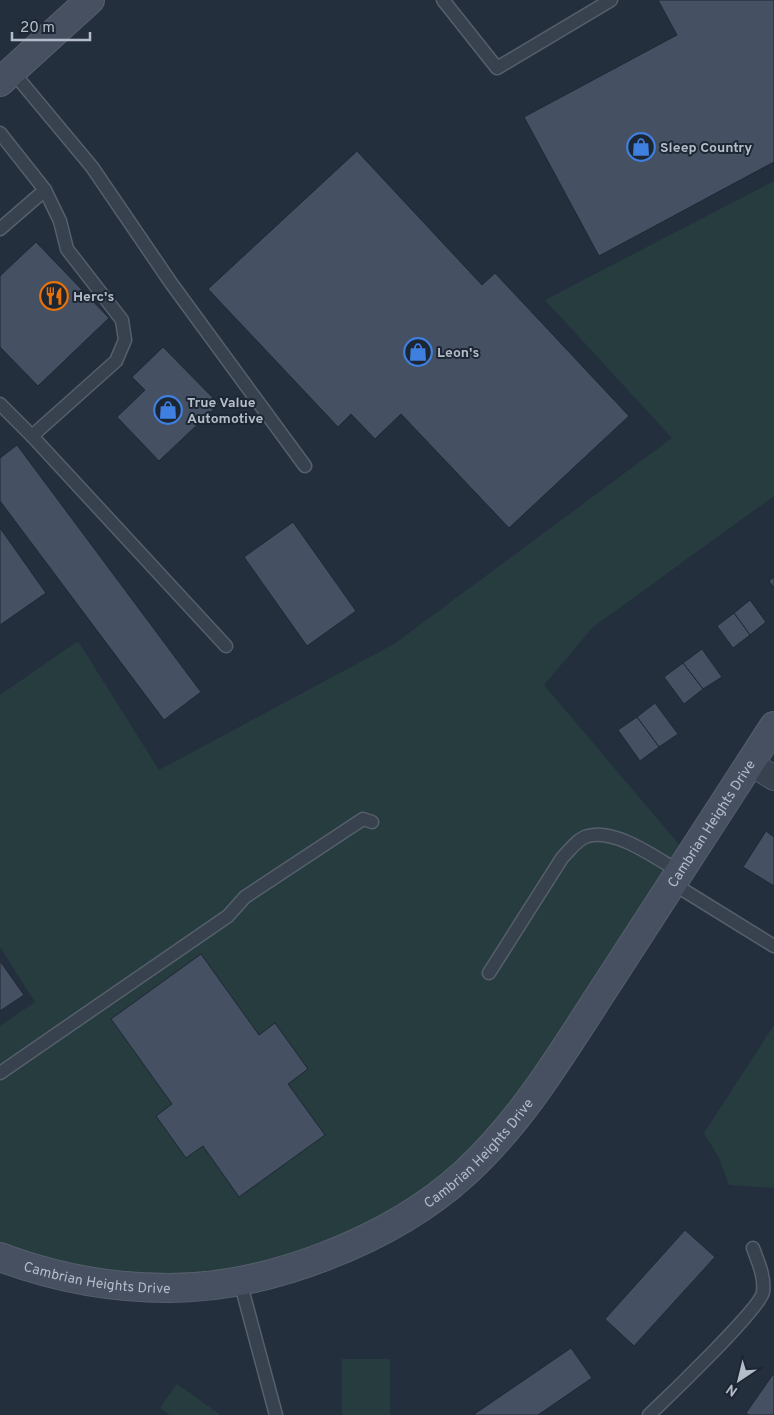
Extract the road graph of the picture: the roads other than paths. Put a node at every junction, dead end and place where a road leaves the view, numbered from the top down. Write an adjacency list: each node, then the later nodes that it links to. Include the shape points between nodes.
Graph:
1 (90, 0): 4 (street)
2 (443, 0): 3 (lane, via 497,68)
3 (611, 0)
4 (6, 77): 10 (lane, via 92,167 171,283)
5 (0, 133): 6 (lane)
6 (45, 190): 7 (lane); 9 (lane, via 60,221 67,249 122,320 125,340 116,361)
7 (0, 229)
8 (0, 404): 9 (lane)
9 (32, 436): 11 (lane)
10 (305, 466)
11 (226, 646)
12 (774, 726): 13 (street, Cambrian Heights Drive)
13 (750, 763): 14 (street); 16 (street, Cambrian Heights Drive)
14 (774, 778)
15 (372, 822): 19 (lane, via 363,819 245,897 228,916)
16 (676, 877): 17 (lane); 18 (lane, via 628,842 607,836 588,836 562,858); 22 (street, Cambrian Heights Drive, via 524,1109 464,1174 418,1209 366,1239 313,1261)
17 (774, 946)
18 (489, 973)
19 (0, 1073)
20 (753, 1248): 24 (lane, via 762,1274 763,1294 743,1321)
21 (0, 1257): 22 (street, Cambrian Heights Drive, via 31,1269 101,1283 170,1288)
22 (240, 1281): 23 (lane)
23 (276, 1415)
24 (649, 1415)

